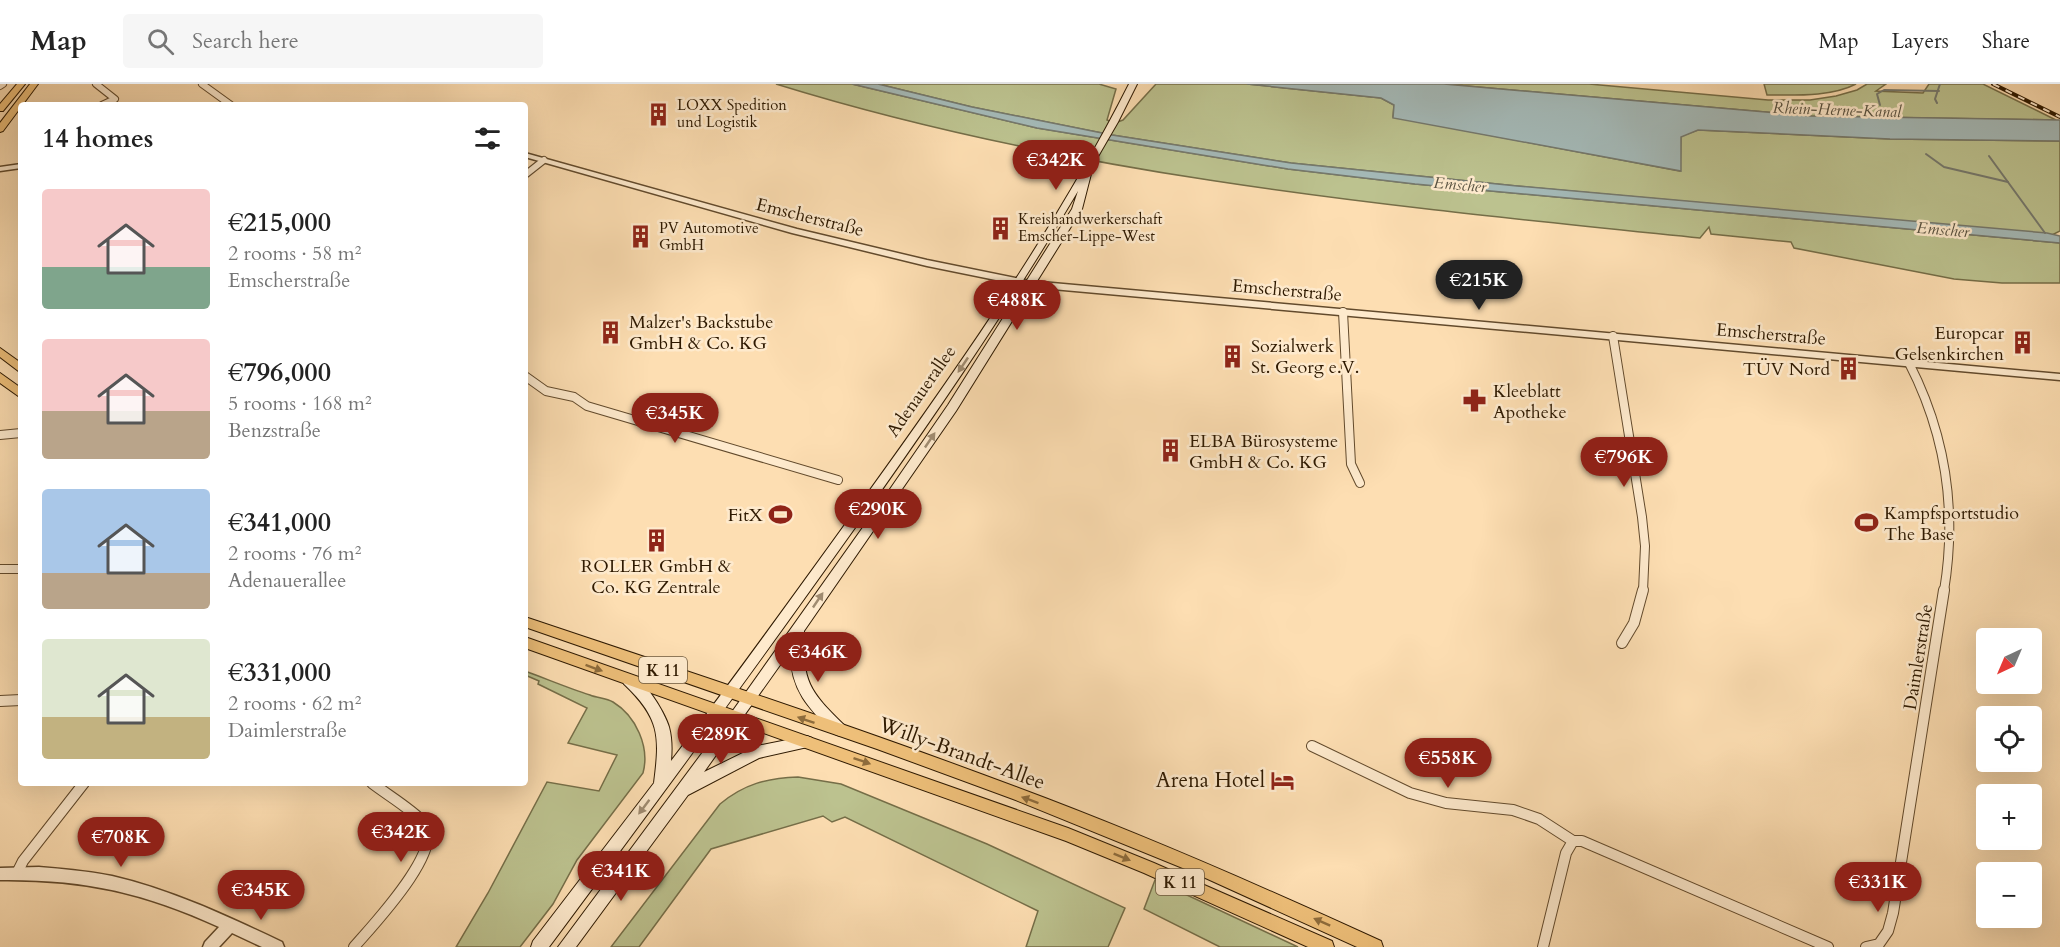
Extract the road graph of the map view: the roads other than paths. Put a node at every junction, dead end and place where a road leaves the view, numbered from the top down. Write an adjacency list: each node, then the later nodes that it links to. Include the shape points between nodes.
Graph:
1 (21, 84): 10 (main road)
2 (34, 84): 6 (main road)
3 (96, 84): 7 (street, via 115,99)
4 (202, 84): 8 (street)
5 (1133, 84): 17 (main road, Adenauerallee)
6 (20, 102)
7 (108, 102)
8 (227, 102)
9 (18, 105): 11 (main road)
10 (0, 109)
11 (0, 129)
12 (528, 156): 13 (street, Emscherstraße)
13 (544, 160): 16 (street); 17 (street, Emscherstraße, via 795,231)
14 (18, 166): 15 (street)
15 (0, 169)
16 (528, 173)
17 (1024, 283): 18 (street, Emscherstraße); 34 (main road, Adenauerallee, one-way to 17, via 952,408); 38 (main road, Adenauerallee, one-way to 38)
18 (1343, 312): 19 (street, Emscherstraße); 30 (street, via 1351,464)
19 (1613, 336): 21 (street, Emscherstraße); 36 (street, via 1644,553 1641,603 1632,632)
20 (0, 351): 22 (main road)
21 (1909, 363): 25 (street, Emscherstraße); 64 (street, Daimlerstraße, via 1928,402 1944,452 1950,496 1950,554 1893,913 1879,944)
22 (18, 366)
23 (0, 377): 26 (main road)
24 (528, 377): 29 (street, via 543,389 579,398 587,406)
25 (2060, 377)
26 (18, 392)
27 (18, 433): 28 (street)
28 (0, 435)
29 (838, 480)
30 (1360, 483)
31 (0, 569): 32 (street)
32 (18, 569)
33 (528, 623): 38 (main road, Willy-Brandt-Allee / K 11)
34 (797, 631): 40 (main road, Adenauerallee); 44 (main road, via 795,661 800,684 817,708)
35 (528, 643): 37 (main road, K 11, one-way to 37)
36 (1622, 643)
37 (629, 680): 42 (main road, K 11); 47 (main road, via 662,723 666,743)
38 (731, 693): 40 (main road, Willy-Brandt-Allee / K 11); 42 (main road, Adenauerallee)
39 (18, 700): 41 (street)
40 (749, 700): 43 (main road, Adenauerallee); 44 (main road, Willy-Brandt-Allee / K 11, one-way to 40)
41 (0, 701)
42 (718, 710): 43 (main road, K 11); 47 (main road, Adenauerallee)
43 (736, 717): 45 (main road, K 11); 50 (main road, Adenauerallee)
44 (843, 733): 61 (main road, Willy-Brandt-Allee / K 11, one-way to 44, via 1085,820)
45 (807, 742): 50 (main road, via 757,752); 60 (main road, K 11, one-way to 60, via 1068,835)
46 (1312, 746): 51 (street, via 1410,793 1446,803 1513,810 1539,819)
47 (660, 785): 58 (main road, Adenauerallee, one-way to 58)
48 (82, 786): 52 (street)
49 (376, 786): 57 (street, via 424,823 428,841 403,886)
50 (680, 793): 59 (main road, Adenauerallee)
51 (1574, 841): 62 (street, via 1566,853); 63 (street, via 1594,844)
52 (17, 873): 53 (street); 54 (street, via 67,875 126,886 157,894)
53 (0, 874)
54 (230, 924): 55 (street); 56 (street)
55 (210, 947)
56 (277, 947)
57 (354, 947)
58 (539, 947)
59 (566, 947)
60 (1326, 947)
61 (1375, 947)
62 (1543, 947)
63 (1828, 947)
64 (1866, 947)

